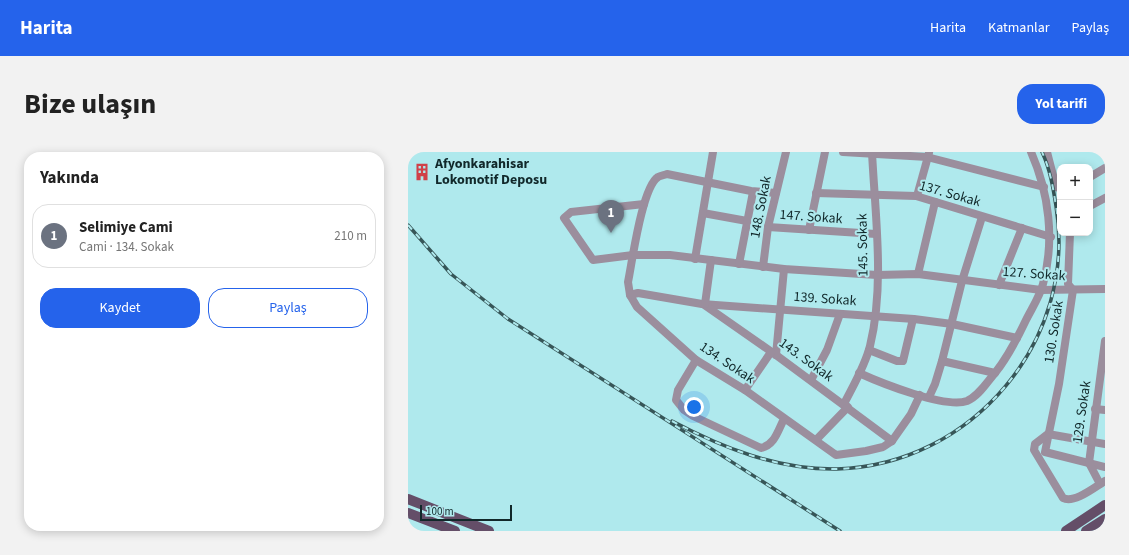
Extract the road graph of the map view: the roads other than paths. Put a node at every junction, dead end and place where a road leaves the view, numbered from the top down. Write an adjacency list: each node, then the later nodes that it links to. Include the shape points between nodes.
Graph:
1 (713, 152): 11 (street)
2 (786, 152): 15 (street, 148. Sokak)
3 (825, 152): 16 (street)
4 (843, 152): 7 (street)
5 (1031, 152): 13 (street)
6 (1047, 152): 12 (street)
7 (872, 153): 8 (street); 17 (street, 145. Sokak)
8 (928, 154): 13 (street); 18 (street)
9 (1105, 168): 10 (street)
10 (1093, 175)
11 (707, 183): 14 (street); 21 (street, via 667,174 657,177); 23 (street)
12 (1057, 186)
13 (1044, 187): 31 (street)
14 (753, 192): 15 (street); 25 (street)
15 (776, 193): 26 (street, 148. Sokak)
16 (816, 193): 17 (street, 137. Sokak); 28 (street)
17 (875, 195): 18 (street, 137. Sokak); 29 (street, 145. Sokak)
18 (917, 196): 20 (street, 137. Sokak)
19 (1105, 198): 22 (street)
20 (934, 202): 24 (street, 137. Sokak); 38 (street)
21 (644, 204): 32 (street); 32 (street, 127. Sokak, via 571,212 564,218 593,260)
22 (1093, 204)
23 (703, 213): 25 (street); 33 (street)
24 (982, 217): 27 (street, 137. Sokak); 40 (street)
25 (747, 221): 35 (street)
26 (768, 227): 28 (street, 147. Sokak); 36 (street, 148. Sokak)
27 (1022, 228): 31 (street, 137. Sokak); 41 (street)
28 (809, 230): 29 (street, 147. Sokak)
29 (876, 234): 39 (street, 145. Sokak)
30 (1070, 236): 44 (street, 130. Sokak, via 1068,284)
31 (1051, 237): 43 (street)
32 (633, 255): 33 (street, 127. Sokak, via 670,255); 45 (street, via 628,282)
33 (695, 259): 34 (street, 127. Sokak)
34 (710, 260): 35 (street, 127. Sokak); 46 (street)
35 (739, 264): 36 (street, 127. Sokak)
36 (763, 267): 37 (street, 127. Sokak)
37 (784, 269): 39 (street, 127. Sokak); 47 (street)
38 (918, 274): 39 (street, 127. Sokak); 40 (street, 127. Sokak)
39 (877, 275): 49 (street, 145. Sokak)
40 (962, 281): 41 (street, 127. Sokak); 51 (street)
41 (999, 285): 43 (street, 127. Sokak)
42 (1105, 289): 44 (street, 127. Sokak)
43 (1041, 290): 44 (street, 127. Sokak); 52 (street)
44 (1073, 290): 68 (street, 130. Sokak, via 1059,384)
45 (630, 296): 46 (street, 139. Sokak, via 638,293); 56 (street, 134. Sokak, via 637,307)
46 (703, 304): 47 (street, 139. Sokak); 55 (street, 143. Sokak)
47 (779, 309): 48 (street, 139. Sokak); 55 (street)
48 (840, 314): 49 (street, 139. Sokak); 60 (street, via 827,350)
49 (876, 316): 50 (street, 139. Sokak); 54 (street, 145. Sokak)
50 (913, 319): 51 (street, 139. Sokak); 54 (street, via 903,361)
51 (952, 324): 52 (street, 139. Sokak); 57 (street)
52 (1018, 338): 59 (street)
53 (1105, 341): 65 (street, 129. Sokak)
54 (869, 350): 58 (street, 145. Sokak)
55 (774, 353): 60 (street, 143. Sokak); 61 (street)
56 (696, 360): 61 (street, 134. Sokak); 67 (street, via 678,390 676,400 692,416 761,448 772,442)
57 (942, 361): 59 (street); 63 (street, via 936,384)
58 (859, 373): 62 (street); 64 (street, 145. Sokak)
59 (995, 373): 63 (street, via 975,396 968,400 954,402)
60 (811, 380): 64 (street, 143. Sokak)
61 (745, 390): 67 (street, 134. Sokak)
62 (920, 395): 63 (street); 70 (street, via 911,414)
63 (929, 397)
64 (846, 406): 69 (street, 145. Sokak); 70 (street, 143. Sokak)
65 (1095, 409): 66 (street); 71 (street, 129. Sokak)
66 (1105, 410)
67 (784, 419): 69 (street, 134. Sokak)
68 (1048, 434): 71 (street); 73 (street, via 1035,444); 74 (street, 130. Sokak)
69 (816, 440): 70 (street, 134. Sokak, via 833,454 839,455 883,447)
70 (892, 441)
71 (1091, 441): 72 (street); 75 (street, 129. Sokak)
72 (1105, 444)
73 (1034, 450): 74 (street); 77 (street, via 1066,500 1073,500)
74 (1045, 452): 75 (street)
75 (1089, 463): 76 (street); 77 (street, 129. Sokak)
76 (1105, 467)
77 (1102, 483)
78 (408, 499): 83 (main road)
79 (1105, 505): 84 (main road)
80 (408, 512): 82 (main road)
81 (1105, 519): 85 (main road)
82 (455, 531)
83 (489, 531)
84 (1066, 531)
85 (1086, 531)

